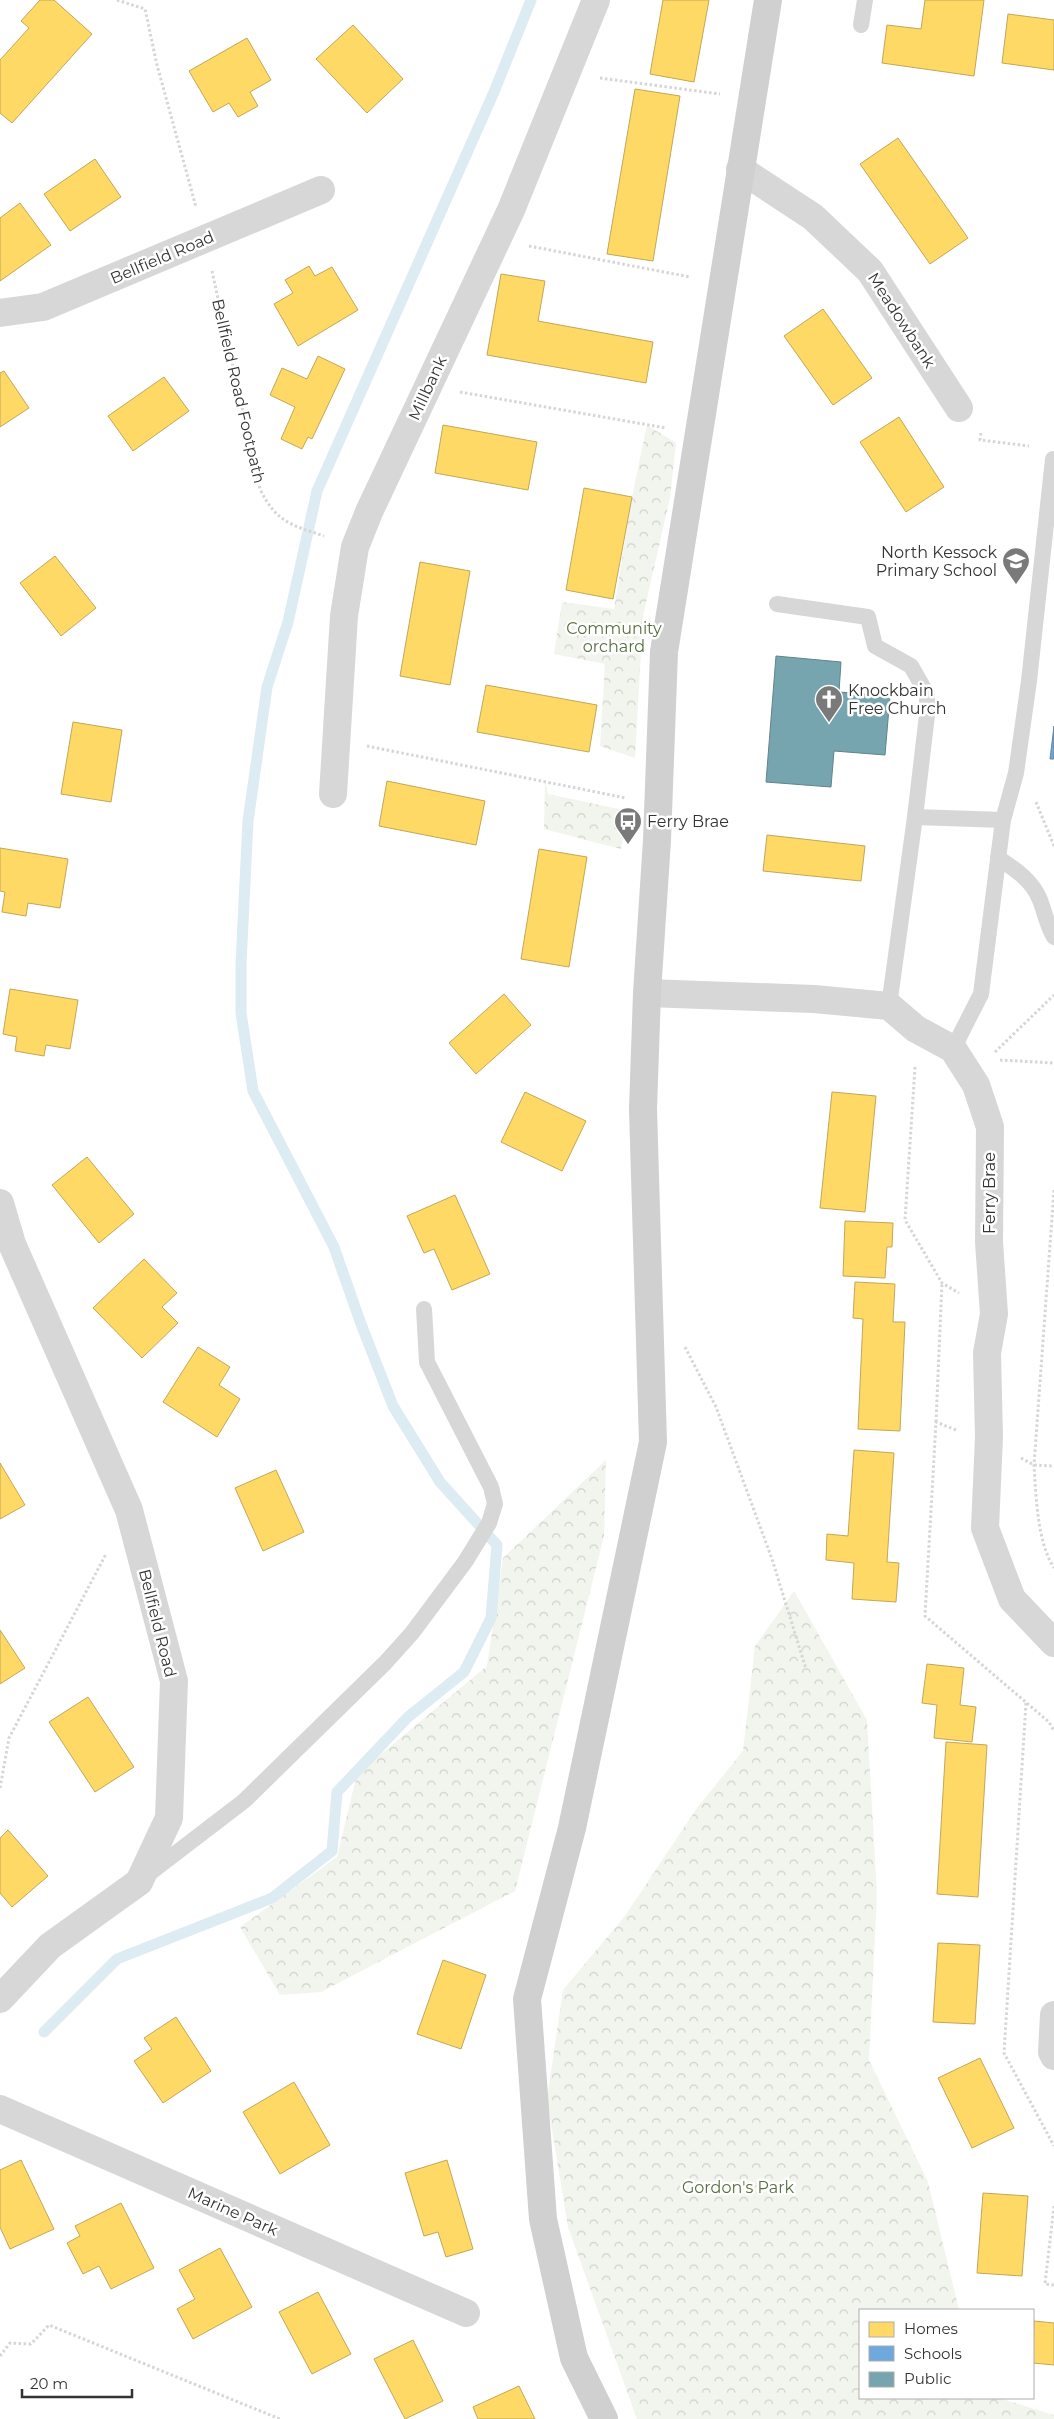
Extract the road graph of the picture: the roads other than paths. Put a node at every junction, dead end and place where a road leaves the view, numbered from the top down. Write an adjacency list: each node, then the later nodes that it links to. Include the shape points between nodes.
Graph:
1 (596, 0): 11 (street, Millbank, via 496,240 355,547 344,616)
2 (768, 0): 5 (street)
3 (865, 0): 4 (lane)
4 (861, 25)
5 (740, 169): 8 (street, Meadowbank, via 814,217 870,271); 16 (street, via 664,652)
6 (321, 190): 7 (street, Bellfield Road, via 43,307)
7 (0, 314)
8 (959, 408)
9 (1053, 459): 13 (lane, via 1029,682 1014,781)
10 (777, 604): 12 (lane, via 868,617 875,646 911,666 926,694 927,714)
11 (334, 794)
12 (915, 817): 13 (lane); 17 (lane)
13 (1003, 820): 14 (lane)
14 (998, 858): 15 (lane, via 1022,873 1040,899 1047,926); 18 (lane, via 982,994)
15 (1054, 938)
16 (646, 993): 17 (street, via 814,999); 28 (street, via 643,1109 653,1442 572,1828 527,1999 544,2219 574,2358)
17 (889, 1006): 18 (street, Ferry Brae, via 916,1028)
18 (953, 1050): 21 (street, Ferry Brae, via 976,1085 990,1128 989,1242 994,1314 987,1353 990,1437 985,1528 1012,1599)
19 (0, 1203): 22 (street, Bellfield Road, via 12,1244 129,1510 174,1681 169,1818)
20 (424, 1309): 22 (lane, via 427,1362 490,1487 494,1504 489,1523 465,1562 412,1633 385,1662 244,1801)
21 (1054, 1643)
22 (139, 1882): 23 (street, Bellfield Road, via 50,1946)
23 (0, 1999)
24 (1054, 2015): 25 (street)
25 (1054, 2056)
26 (0, 2110): 27 (street, Marine Park)
27 (466, 2313)
28 (604, 2419)

